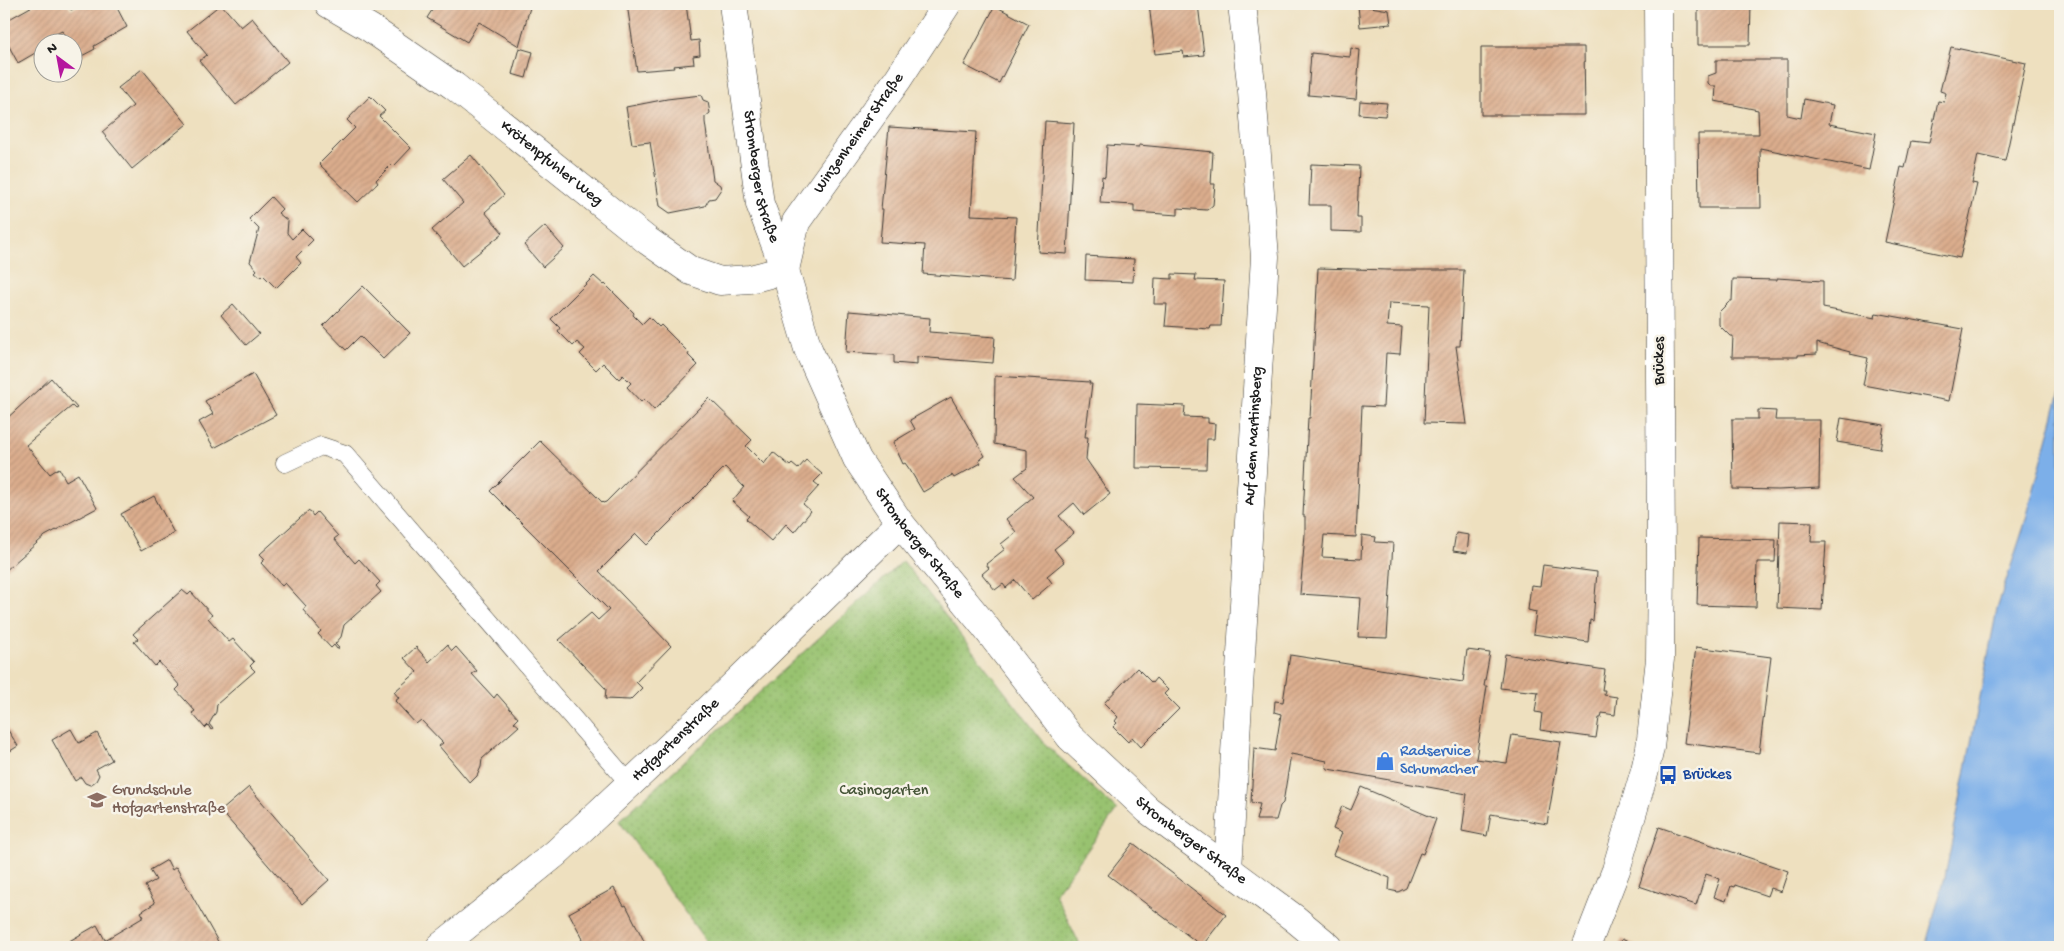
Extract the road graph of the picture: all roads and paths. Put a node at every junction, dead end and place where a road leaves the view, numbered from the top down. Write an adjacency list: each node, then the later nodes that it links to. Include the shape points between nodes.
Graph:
1 (329, 4): 6 (street, Krötenpfuhler Weg, via 454,86 648,241 692,272 720,280 750,280)
2 (733, 4): 6 (street, Stromberger Straße, via 760,204)
3 (947, 4): 6 (street, Winzenheimer Straße, via 796,222)
4 (1242, 4): 10 (street, Auf dem Martinsberg, via 1265,257)
5 (1658, 4): 13 (street, Brückes, via 1660,659 1645,770 1616,870)
6 (785, 270): 8 (street, Stromberger Straße, via 808,349 857,459)
7 (285, 464): 9 (lane, via 321,446 346,454)
8 (900, 523): 9 (street, Hofgartenstraße); 10 (street, Stromberger Straße, via 1070,736 1148,810)
9 (629, 783): 11 (street, Hofgartenstraße, via 556,854)
10 (1228, 869): 12 (street, Stromberger Straße)
11 (440, 947)
12 (1329, 947)
13 (1586, 947)

